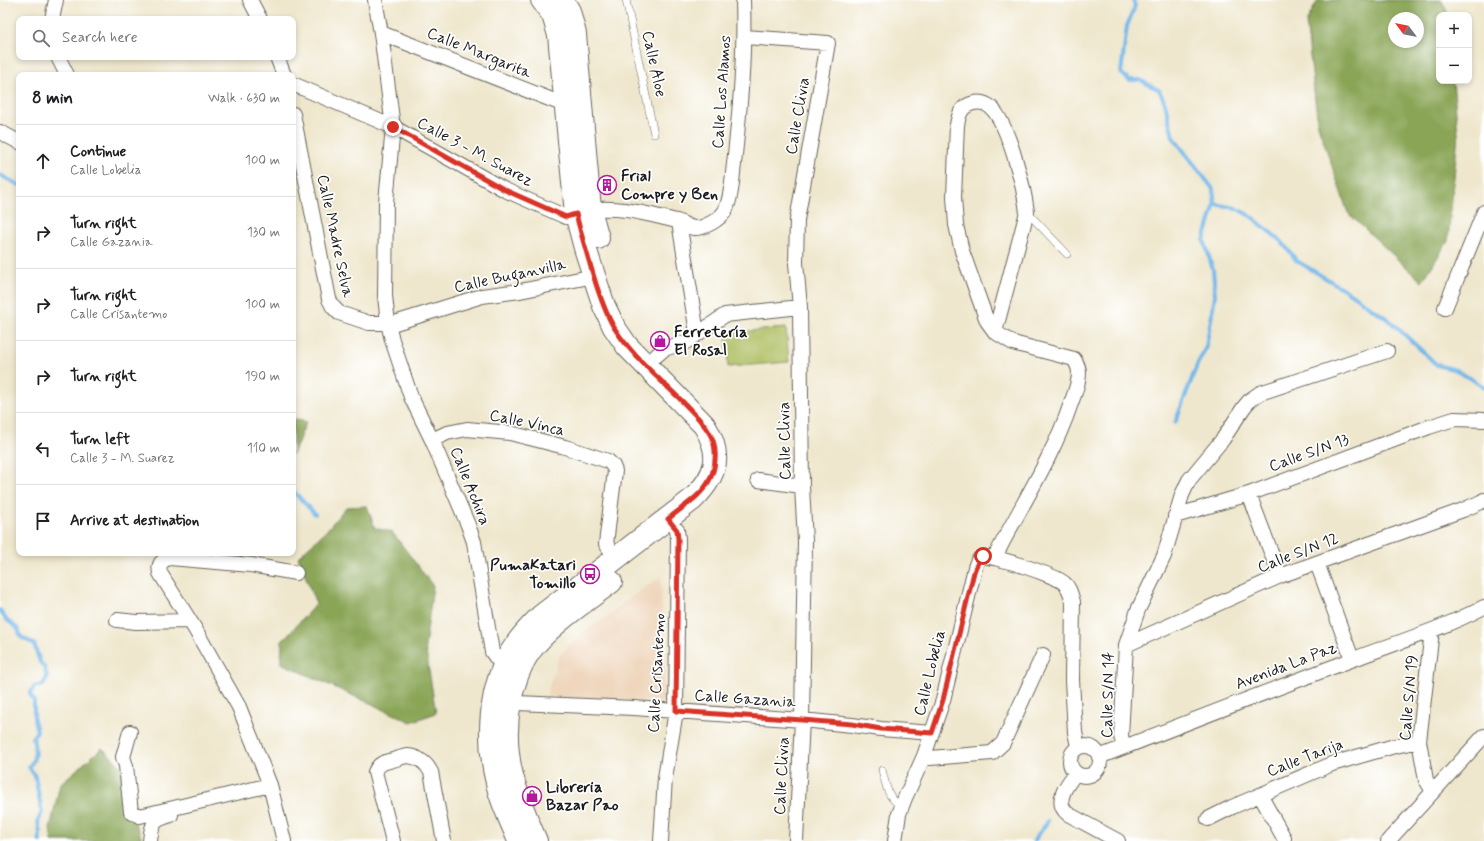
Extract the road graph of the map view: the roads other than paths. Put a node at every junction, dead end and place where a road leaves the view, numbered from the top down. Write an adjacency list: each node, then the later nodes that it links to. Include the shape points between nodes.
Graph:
1 (56, 0): 8 (street)
2 (250, 0): 9 (street)
3 (375, 0): 10 (street, Calle Achira)
4 (542, 0): 17 (main road, via 553,15)
5 (562, 0): 17 (main road, via 569,11 576,34)
6 (626, 0): 21 (lane, Calle Aloe)
7 (743, 0): 11 (street, Calle Los Alamos)
8 (53, 16)
9 (258, 16)
10 (381, 33): 17 (street, Calle Margarita, via 557,102); 18 (street, Calle Achira)
11 (744, 37): 26 (street, Calle Los Alamos, via 737,136 728,204 720,218 714,222 695,228); 29 (street, Calle Clivia, via 828,43 797,220 796,263)
12 (60, 60): 14 (street)
13 (278, 60): 15 (street)
14 (66, 72)
15 (283, 72)
16 (296, 85): 18 (street, Calle 3 - M. Suarez)
17 (573, 102): 23 (main road)
18 (393, 127): 23 (street, Calle 3 - M. Suarez, via 505,190 566,217); 31 (street, Calle Achira, via 386,202 385,296)
19 (296, 129): 31 (street, Calle Madre Selva, via 329,299 339,312 369,322)
20 (0, 132): 22 (street)
21 (654, 134)
22 (16, 140)
23 (583, 212): 26 (street, Calle Los Alamos, via 600,208 627,210); 28 (main road)
24 (1027, 212): 27 (lane); 32 (street); 32 (street, via 1006,133 996,113 985,104 968,104 959,114 957,126 954,197 956,225 962,251 987,321)
25 (1484, 212): 30 (street)
26 (679, 222): 33 (street)
27 (1067, 254)
28 (600, 274): 31 (street, Calle Buganvilla, via 520,291 482,296 411,319); 35 (main road, via 634,332); 43 (main road, via 604,306 614,328 627,346 691,410 712,437 715,458 710,480)
29 (800, 307): 33 (street, via 725,315); 39 (street, Calle Clivia)
30 (1445, 308)
31 (388, 323): 37 (street, Calle Achira, via 411,397)
32 (995, 332): 44 (street, via 1012,343 1074,359 1079,372 1064,423 1050,454)
33 (697, 333): 35 (street, via 686,342 664,349)
34 (1388, 351): 42 (street, Calle S/N 14, via 1260,393 1250,400 1223,439 1189,480)
35 (656, 356): 43 (main road, via 712,412 723,427 730,451 726,479 713,500)
36 (1484, 420): 40 (street, Calle S/N 13, via 1454,419)
37 (432, 440): 45 (street, Calle Vinca, via 447,433 467,429 510,433 608,461 615,471 606,544); 56 (street, Calle Achira, via 474,542 492,652 497,659)
38 (758, 480): 39 (street)
39 (802, 486): 59 (street, Calle Clivia, via 805,541)
40 (1249, 494): 42 (street, Calle S/N 13); 48 (street)
41 (1484, 500): 46 (street, Calle S/N 12)
42 (1175, 516): 53 (street, Calle S/N 14, via 1164,556 1138,610)
43 (673, 524): 45 (main road); 57 (main road, via 539,640 524,661 514,684); 58 (street, Calle Crisantemo, via 678,539)
44 (995, 557): 61 (street, Calle Lobelia, via 980,558 974,572 943,700); 64 (street, via 1052,575 1065,583 1070,590 1073,602 1072,680)
45 (617, 558): 56 (main road, via 527,630)
46 (1317, 563): 48 (street, Calle S/N 12); 55 (street)
47 (296, 573): 51 (street, via 251,565 170,558 164,560 160,564 160,573)
48 (1280, 576): 53 (street, Calle S/N 12)
49 (1484, 608): 52 (street, Avenida La Paz)
50 (117, 620): 51 (street)
51 (190, 621): 70 (street, via 239,707)
52 (1432, 631): 55 (street, Avenida La Paz); 63 (street, Calle S/N 19)
53 (1126, 644): 65 (street, Calle S/N 14, via 1121,736)
54 (1043, 655): 66 (street, via 1013,723 998,749 992,752 930,758)
55 (1352, 659): 65 (street, Avenida La Paz)
56 (505, 663): 57 (main road, via 499,678)
57 (504, 694): 58 (street, Calle Gazania, via 517,703); 81 (main road, via 492,718 492,751 494,769 504,804); 82 (main road, via 509,765 518,800)
58 (676, 711): 59 (street, Calle Gazania); 83 (street, Calle Crisantemo, via 665,778)
59 (802, 720): 61 (street, Calle Gazania); 84 (street, Calle Clivia)
60 (130, 732): 72 (street, via 123,757 131,812 140,816)
61 (932, 733): 66 (street, Calle Lobelia)
62 (1484, 736): 71 (street)
63 (1419, 741): 71 (street, Calle S/N 19, via 1426,780); 73 (street, Calle Tarija, via 1391,746 1332,764)
64 (1078, 747): 67 (street, via 1091,747); 69 (street, via 1070,762)
65 (1124, 747): 67 (street, Avenida La Paz)
66 (924, 756): 74 (street, Calle Lobelia)
67 (1099, 757): 69 (street, via 1099,766 1094,773 1085,776)
68 (882, 770): 74 (lane, via 891,798)
69 (1076, 773): 86 (street, via 1062,795 1062,809)
70 (270, 785): 72 (street); 78 (street)
71 (1433, 791): 87 (street)
72 (228, 794): 77 (street, via 204,805 158,819 152,826)
73 (1260, 795): 75 (street, Calle Tarija); 76 (street)
74 (902, 805): 85 (street, Calle Lobelia)
75 (1208, 819)
76 (1283, 840)
77 (150, 841)
78 (284, 841)
79 (393, 841): 80 (street, via 375,772 382,763 408,756 427,764 431,772)
80 (444, 841)
81 (519, 841)
82 (536, 841)
83 (661, 841)
84 (796, 841)
85 (895, 841)
86 (1118, 841)
87 (1388, 841)

